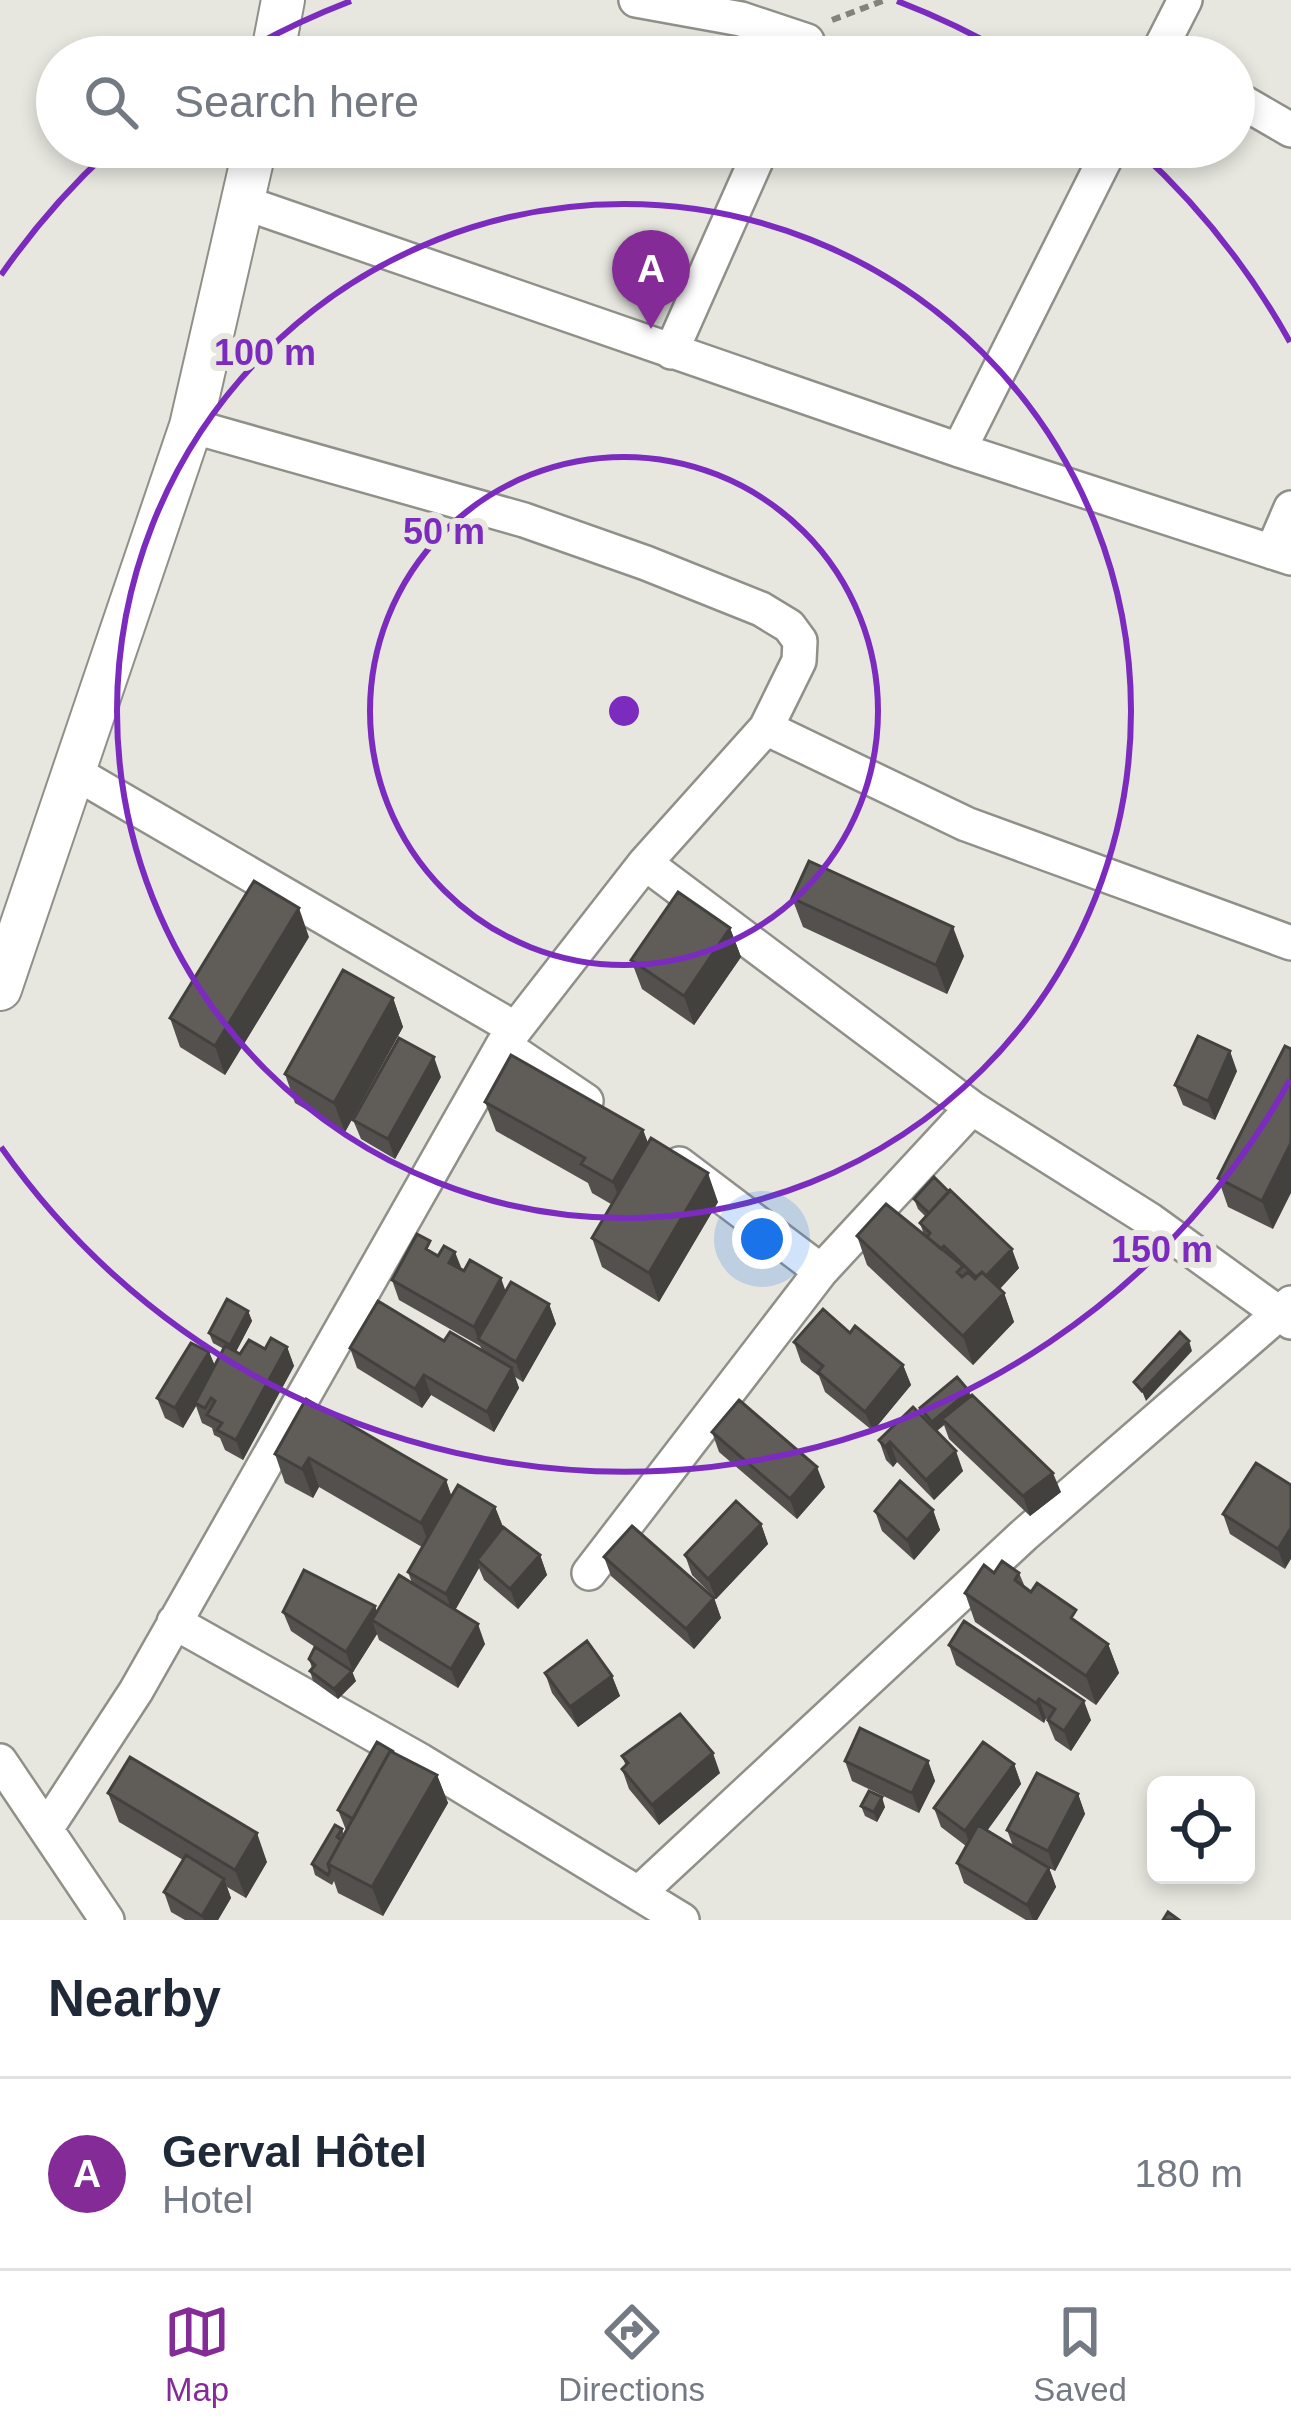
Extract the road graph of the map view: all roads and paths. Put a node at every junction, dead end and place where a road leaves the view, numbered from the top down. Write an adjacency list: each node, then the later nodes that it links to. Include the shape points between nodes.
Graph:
1 (283, 0): 5 (street)
2 (636, 0): 6 (street, via 741,19)
3 (885, 0): 7 (path, via 829,22)
4 (1185, 0): 8 (street)
5 (276, 36)
6 (776, 36)
7 (816, 36)
8 (1169, 36)
9 (1255, 109): 10 (street)
10 (1291, 130)
11 (251, 168): 14 (street)
12 (753, 168): 15 (street)
13 (1100, 168): 17 (street)
14 (244, 203): 15 (street); 16 (street)
15 (671, 352): 17 (street)
16 (191, 426): 20 (street, via 524,520 761,609 800,640 794,676); 21 (street)
17 (959, 450): 19 (street)
18 (1291, 508): 19 (street)
19 (1281, 555)
20 (766, 728): 22 (street); 23 (street, via 966,824)
21 (74, 772): 24 (street); 25 (street)
22 (645, 863): 25 (street); 26 (street)
23 (1291, 944)
24 (0, 989)
25 (508, 1036): 27 (street); 32 (street)
26 (972, 1108): 29 (street); 30 (street)
27 (610, 1117)
28 (647, 1142): 29 (street)
29 (821, 1271): 31 (street)
30 (1287, 1313): 35 (street, via 1024,1535)
31 (589, 1573)
32 (174, 1622): 34 (street); 35 (street)
33 (0, 1761): 34 (street)
34 (46, 1828): 36 (street)
35 (641, 1892): 37 (street)
36 (107, 1920)
37 (682, 1920)

